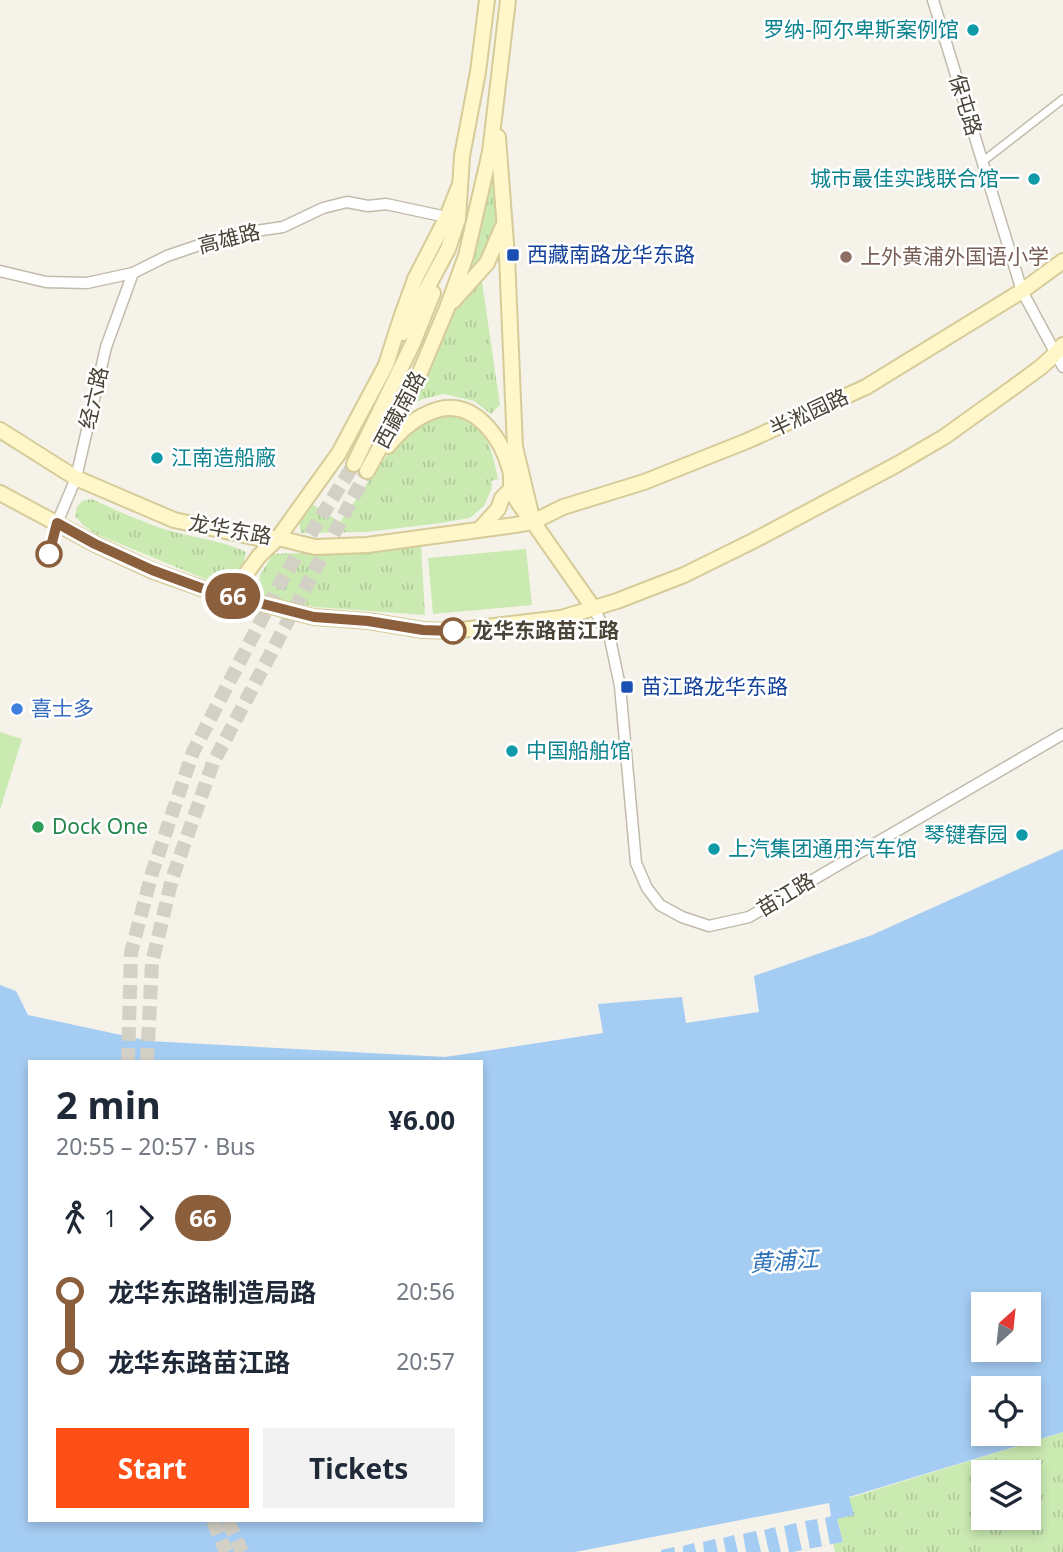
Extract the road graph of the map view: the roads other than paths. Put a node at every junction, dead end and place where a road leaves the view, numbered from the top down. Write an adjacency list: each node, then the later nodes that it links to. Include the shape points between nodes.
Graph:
1 (487, 0): 7 (main road, 西藏南路)
2 (508, 0): 4 (main road, 西藏南路)
3 (933, 0): 6 (street, 保屯路)
4 (496, 99): 8 (main road, 西藏南路); 14 (main road, 西藏南路, via 474,226)
5 (1063, 99): 6 (street)
6 (982, 162): 13 (street, 保屯路)
7 (453, 218): 9 (main road, 西藏南路); 12 (street, 高雄路, via 386,204 347,202 283,227 229,236 167,256); 16 (main road, 西藏南路, via 415,279)
8 (504, 224): 14 (main road, via 486,263); 22 (main road, 西藏南路, via 515,447)
9 (448, 249): 16 (main road, 西藏南路); 18 (main road, via 413,343)
10 (1063, 261): 13 (main road, 半淞园路)
11 (0, 271): 12 (street, 高雄路, via 46,282 87,283)
12 (133, 273): 19 (street, 经六路, via 106,347)
13 (1022, 291): 15 (street, 保屯路); 22 (main road, 半淞园路, via 866,387 747,441)
14 (447, 308): 20 (main road, 西藏南路, via 416,382 368,471 397,434 422,414 460,409 484,421 495,436 510,470)
15 (1060, 355): 27 (main road, via 896,465 684,575)
16 (386, 365): 25 (main road, 西藏南路, via 339,453)
17 (0, 430): 19 (main road, 龙华东路)
18 (354, 464)
19 (76, 478): 23 (street, 经六路); 25 (main road, 龙华东路, via 174,520)
20 (511, 489): 22 (main road, 西藏南路); 24 (main road)
21 (0, 494): 23 (main road)
22 (533, 522): 24 (main road, 龙华东路); 27 (main road, 西藏南路)
23 (57, 523): 26 (main road, via 152,570)
24 (480, 529): 25 (main road, 龙华东路, via 367,545 315,547)
25 (278, 538): 26 (main road, 西藏南路)
26 (230, 596): 27 (main road, via 314,617 423,630 453,631 561,618)
27 (594, 609): 28 (street, 苗江路, via 610,639 620,687 636,863 660,905 709,926 749,918)
28 (1063, 734)

